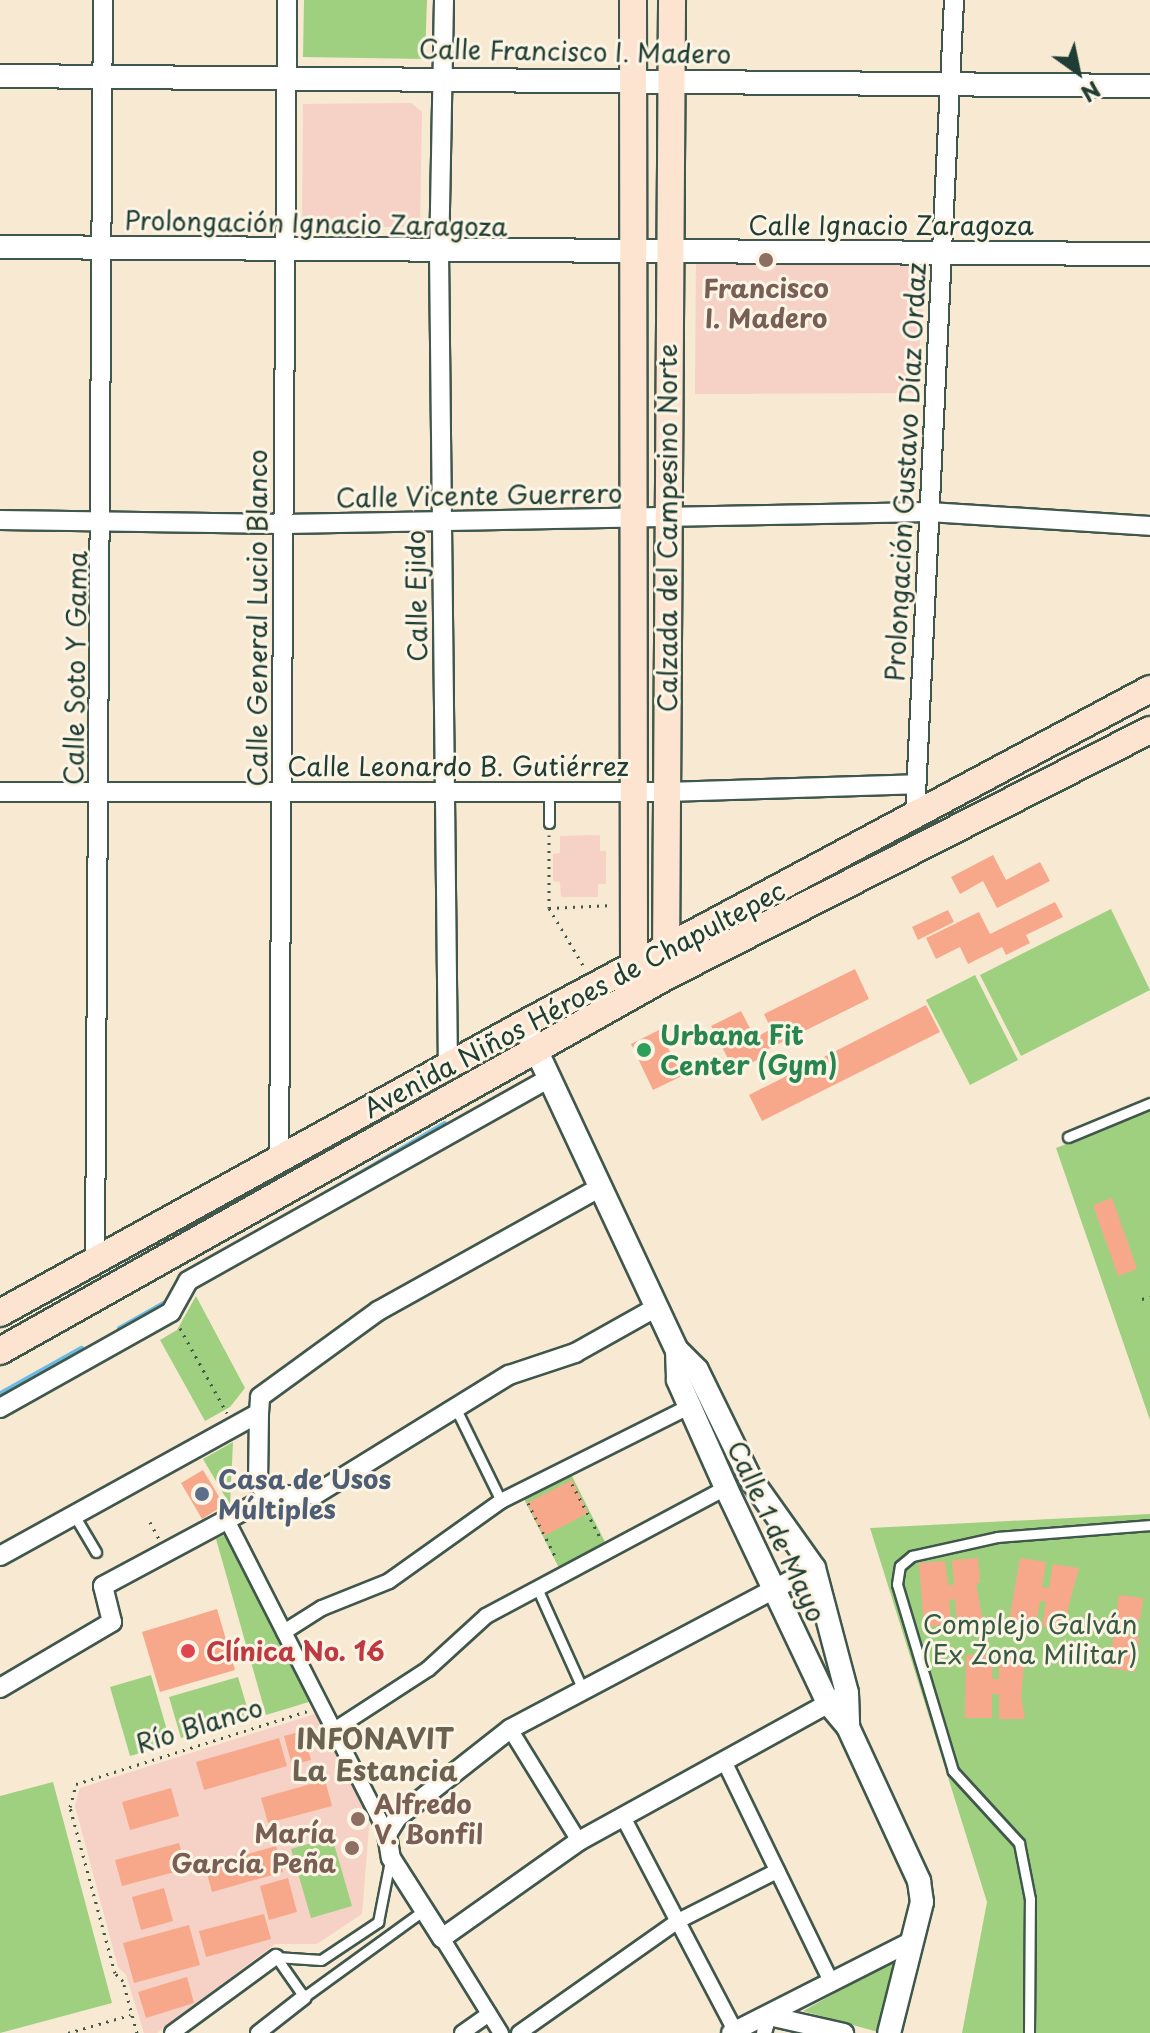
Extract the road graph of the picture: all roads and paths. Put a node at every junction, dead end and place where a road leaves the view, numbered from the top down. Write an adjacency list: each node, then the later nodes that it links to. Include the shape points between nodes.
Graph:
1 (103, 0): 8 (street, Calle Soto Y Gama)
2 (287, 0): 9 (street, Calle General Lucio Blanco)
3 (444, 0): 10 (street, Calle Ejido)
4 (633, 0): 11 (main road, Calzada del Campesino Norte)
5 (672, 0): 12 (main road, Calzada del Campesino Norte)
6 (954, 0): 13 (street, Prolongación Gustavo Díaz Ordaz)
7 (0, 76): 8 (street, Calle Francisco I. Madero)
8 (101, 76): 9 (street, Calle Francisco I. Madero); 16 (street, Calle Soto Y Gama)
9 (287, 77): 10 (street, Calle Francisco I. Madero); 17 (street, Calle General Lucio Blanco)
10 (442, 78): 11 (street, Calle Francisco I. Madero); 18 (street, Calle Ejido)
11 (632, 80): 12 (street, Calle Francisco I. Madero); 19 (main road, Calzada del Campesino Norte)
12 (670, 80): 13 (street, Calle Francisco I. Madero); 20 (main road, Calzada del Campesino Norte)
13 (950, 83): 14 (street, Calle Francisco I. Madero); 21 (street, Prolongación Gustavo Díaz Ordaz)
14 (1150, 86)
15 (0, 247): 16 (street, Prolongación Ignacio Zaragoza)
16 (100, 248): 17 (street, Prolongación Ignacio Zaragoza); 27 (street, Calle Soto Y Gama)
17 (285, 250): 18 (street, Prolongación Ignacio Zaragoza); 29 (street, Calle General Lucio Blanco)
18 (439, 252): 19 (street, Prolongación Ignacio Zaragoza); 28 (street, Calle Ejido)
19 (632, 253): 20 (street, Calle Ignacio Zaragoza); 24 (main road, Calzada del Campesino Norte)
20 (669, 253): 21 (street, Calle Ignacio Zaragoza); 25 (main road, Calzada del Campesino Norte)
21 (942, 253): 22 (street, Calle Ignacio Zaragoza); 23 (street, Prolongación Gustavo Díaz Ordaz)
22 (1150, 254)
23 (929, 512): 25 (street, Calle Vicente Guerrero); 30 (street, Calle Vicente Guerrero); 37 (street, Prolongación Gustavo Díaz Ordaz)
24 (633, 519): 25 (street, Calle Vicente Guerrero); 28 (street, Calle Vicente Guerrero); 31 (main road, Calzada del Campesino Norte)
25 (666, 519): 32 (main road, Calzada del Campesino Norte)
26 (0, 520): 27 (street, Calle Vicente Guerrero)
27 (103, 520): 29 (street, Calle Vicente Guerrero); 44 (street, Calle Soto Y Gama)
28 (442, 523): 29 (street, Calle Vicente Guerrero); 40 (street, Calle Ejido)
29 (284, 524): 39 (street, Calle General Lucio Blanco)
30 (1150, 526)
31 (633, 587): 32 (main road); 33 (main road, Calzada del Campesino Norte)
32 (666, 587): 34 (main road, Calzada del Campesino Norte)
33 (633, 651): 34 (main road); 42 (main road, Calzada del Campesino Norte)
34 (666, 651): 43 (main road, Calzada del Campesino Norte)
35 (1150, 689): 45 (main road, Avenida Niños Héroes de Chapultepec)
36 (1150, 730): 52 (main road, Avenida Niños Héroes de Chapultepec)
37 (916, 784): 43 (street, Calle Leonardo B. Gutiérrez); 45 (street, Prolongación Gustavo Díaz Ordaz)
38 (0, 792): 44 (street, Calle Leonardo B. Gutiérrez)
39 (282, 792): 40 (street, Calle Leonardo B. Gutiérrez); 44 (street, Calle Leonardo B. Gutiérrez); 59 (street, Calle General Lucio Blanco)
40 (445, 792): 41 (street, Calle Leonardo B. Gutiérrez); 55 (street, Calle Ejido)
41 (549, 792): 42 (street, Calle Leonardo B. Gutiérrez); 46 (lane)
42 (633, 792): 43 (street, Calle Leonardo B. Gutiérrez); 47 (main road, Calzada del Campesino Norte)
43 (666, 792): 49 (main road, Calzada del Campesino Norte)
44 (100, 793): 61 (street, Calle Soto Y Gama)
45 (915, 815): 49 (main road, Avenida Niños Héroes de Chapultepec)
46 (549, 823): 48 (path)
47 (634, 904): 48 (path); 51 (main road, Calzada del Campesino Norte)
48 (549, 908): 50 (path)
49 (666, 948): 51 (main road, Avenida Niños Héroes de Chapultepec); 52 (main road, Calzada del Campesino Norte)
50 (583, 965)
51 (634, 965): 53 (main road, Avenida Niños Héroes de Chapultepec)
52 (667, 976): 54 (main road, Avenida Niños Héroes de Chapultepec)
53 (524, 1024): 54 (street, Calle 1 de Mayo); 55 (main road, Avenida Niños Héroes de Chapultepec)
54 (536, 1048): 56 (street, Calle 1 de Mayo); 68 (main road, Avenida Niños Héroes de Chapultepec)
55 (448, 1066): 59 (main road, Avenida Niños Héroes de Chapultepec)
56 (550, 1078): 60 (street, Calle 1 de Mayo); 65 (street, via 188,1281)
57 (1150, 1103): 58 (lane)
58 (1068, 1137)
59 (279, 1160): 61 (main road, Avenida Niños Héroes de Chapultepec)
60 (601, 1187): 64 (street, Calle 1 de Mayo); 72 (street, via 378,1311 260,1397)
61 (95, 1260): 66 (main road, Avenida Niños Héroes de Chapultepec)
62 (1150, 1297): 63 (path)
63 (1142, 1299)
64 (657, 1307): 67 (street, Calle 1 de Mayo); 69 (street, via 575,1353 509,1375)
65 (171, 1312): 71 (street); 73 (path)
66 (0, 1313)
67 (677, 1350): 70 (street, Calle 1 de Mayo, via 678,1380); 85 (street, Calle 1 de Mayo, via 697,1370 750,1478)
68 (0, 1351)
69 (455, 1407): 77 (street, via 316,1494); 78 (lane)
70 (689, 1407): 74 (street); 75 (street, Calle 1 de Mayo)
71 (0, 1408)
72 (259, 1413): 73 (street); 77 (street, via 258,1484)
73 (234, 1427): 79 (street)
74 (565, 1469): 76 (street); 83 (path)
75 (726, 1488): 83 (street); 88 (street, Calle 1 de Mayo)
76 (522, 1491): 78 (street); 86 (path)
77 (271, 1496): 80 (street)
78 (501, 1501): 89 (street, via 389,1581 322,1608)
79 (74, 1515): 82 (lane); 84 (street)
80 (227, 1520): 89 (street); 90 (street, via 103,1586 112,1622)
81 (1150, 1525): 122 (lane, via 998,1537 912,1556 900,1566 897,1584 953,1771 1019,1843 1030,1899)
82 (96, 1552)
83 (607, 1552): 86 (street)
84 (0, 1556)
85 (814, 1568): 88 (street); 92 (street, Calle 1 de Mayo)
86 (564, 1574): 87 (street)
87 (537, 1588): 91 (lane); 95 (street, via 486,1616 428,1669)
88 (774, 1589): 91 (street); 92 (street, Calle 1 de Mayo)
89 (284, 1632): 93 (street)
90 (0, 1688)
91 (583, 1690): 94 (street)
92 (838, 1698): 96 (street); 105 (street, Calle 1 de Mayo, via 919,1881 922,1902)
93 (322, 1706): 95 (street); 110 (path, Río Blanco, via 76,1784 70,1807 115,1973 123,1981)
94 (510, 1729): 98 (street, via 397,1818); 99 (street)
95 (334, 1730): 98 (street)
96 (724, 1761): 97 (street); 101 (street)
97 (623, 1817): 99 (street); 103 (street)
98 (387, 1834): 100 (street)
99 (579, 1841): 104 (street)
100 (391, 1858): 102 (street); 106 (lane, via 378,1922 321,1960)
101 (777, 1871): 103 (street); 107 (street)
102 (424, 1910): 104 (street); 108 (lane)
103 (678, 1921): 112 (street); 119 (street)
104 (442, 1938): 109 (street)
105 (912, 1941): 107 (street); 121 (street, Calle 1 de Mayo)
106 (276, 1957): 108 (lane); 115 (street)
107 (832, 1983): 111 (street)
108 (304, 1997): 116 (street)
109 (489, 2014): 117 (street); 118 (street)
110 (132, 2015): 113 (path); 114 (path)
111 (766, 2025): 112 (street); 120 (street)
112 (733, 2031)
113 (68, 2033)
114 (137, 2033)
115 (172, 2033)
116 (258, 2033)
117 (462, 2033)
118 (501, 2033)
119 (519, 2033)
120 (844, 2033)
121 (889, 2033)
122 (1029, 2033)

